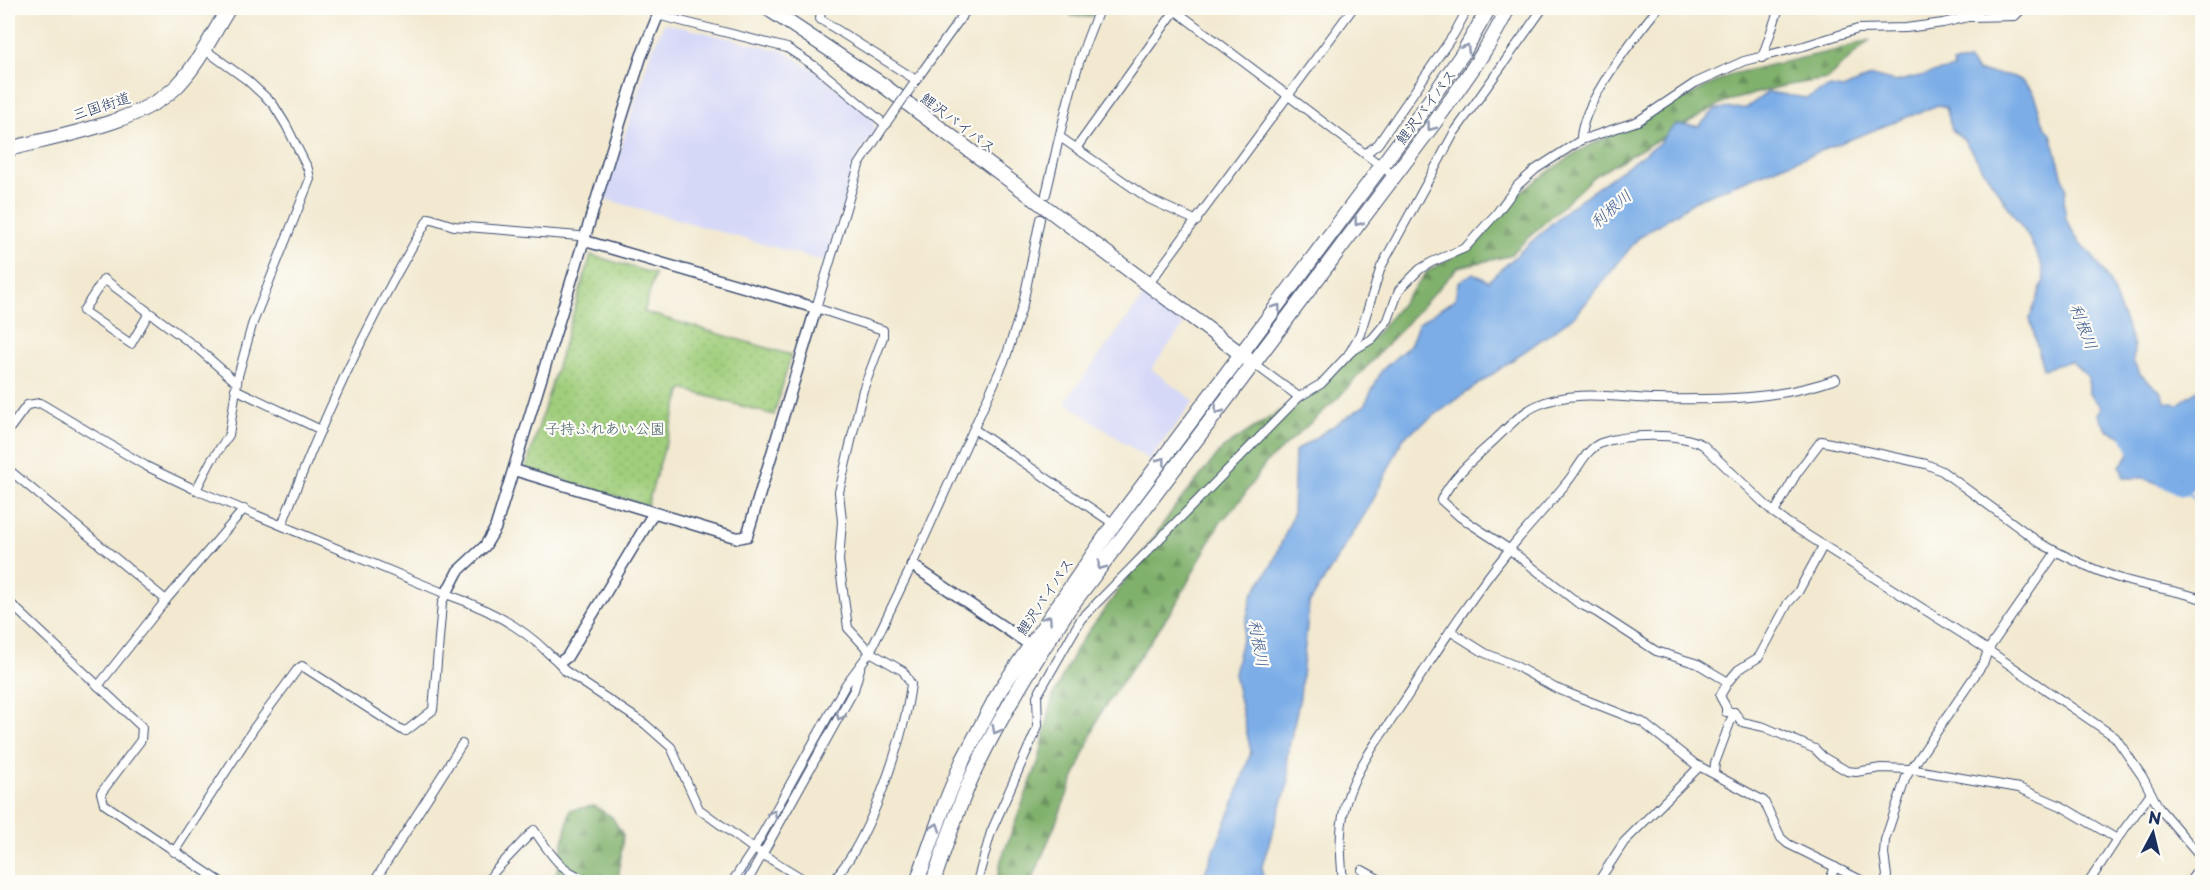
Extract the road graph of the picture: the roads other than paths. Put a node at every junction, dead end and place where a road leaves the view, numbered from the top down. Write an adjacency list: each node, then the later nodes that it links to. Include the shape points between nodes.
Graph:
1 (229, 8): 18 (main road, 三国街道)
2 (767, 8): 34 (main road, 鯉沢バイパス, via 880,83)
3 (821, 8): 20 (street, via 820,20)
4 (968, 8): 20 (street)
5 (1100, 8): 17 (street)
6 (1107, 8): 17 (street)
7 (1174, 8): 21 (street); 25 (street)
8 (1353, 8): 21 (street)
9 (1468, 8): 27 (street, via 1378,144)
10 (1489, 8): 28 (main road, 鯉沢バイパス, one-way to 10, via 1463,53)
11 (1508, 8): 29 (main road, 鯉沢バイパス, one-way to 29, via 1478,61)
12 (1543, 8): 38 (street, via 1454,133 1381,267 1360,334)
13 (1658, 8): 24 (street, via 1630,43 1593,102)
14 (1779, 8): 19 (street)
15 (2023, 8): 19 (street, via 2015,16 1968,17 1906,28 1857,29)
16 (659, 11): 22 (street, via 787,48); 33 (street)
17 (1095, 18): 23 (street)
18 (204, 49): 26 (main road, 三国街道, via 177,86 126,118); 41 (street, via 273,104 310,179 252,326)
19 (1762, 58): 24 (street, via 1744,61 1695,83 1638,121)
20 (915, 83): 22 (street, bridge)
21 (1287, 97): 27 (street); 32 (street)
22 (886, 123): 35 (street, via 859,165)
23 (1060, 136): 25 (street); 30 (street)
24 (1581, 140): 38 (street, via 1518,185 1465,248 1420,269 1399,290 1388,320 1372,339)
25 (1077, 147): 32 (street, via 1149,199)
26 (8, 149)
27 (1365, 154): 28 (street)
28 (1381, 166): 29 (street); 37 (main road, 鯉沢バイパス, one-way to 28)
29 (1393, 176): 39 (main road, 鯉沢バイパス, one-way to 39)
30 (1046, 194)
31 (1040, 219): 43 (street, via 1023,304 1006,357)
32 (1197, 221): 34 (street)
33 (585, 241): 35 (street); 44 (street, via 579,236 454,226 429,218 347,369); 47 (street)
34 (1148, 285): 37 (main road, 鯉沢バイパス)
35 (816, 308): 51 (street, via 747,536 738,538); 65 (street, via 883,330 863,390 840,492 839,561 848,628)
36 (150, 313): 36 (street, via 104,279 83,311 131,344); 41 (street, via 196,347)
37 (1242, 354): 39 (main road, 鯉沢バイパス); 52 (main road, 鯉沢バイパス, one-way to 37)
38 (1349, 354): 42 (street, via 1321,384)
39 (1253, 363): 42 (street); 63 (main road, 鯉沢バイパス, one-way to 63, via 1068,610)
40 (1836, 379): 55 (street, via 1811,388 1728,398 1598,396 1566,398 1537,406 1479,454 1455,478 1441,500)
41 (236, 386): 44 (street); 48 (street, via 229,435)
42 (1299, 397): 93 (street, via 1081,619 1037,696 1038,726 991,832)
43 (974, 429): 52 (street); 57 (street)
44 (321, 430): 53 (street)
45 (8, 431): 48 (street, via 27,405 40,403 146,466)
46 (8, 469): 60 (street)
47 (514, 470): 51 (street); 58 (street, via 495,529 485,546 458,571)
48 (196, 490): 49 (street)
49 (244, 509): 53 (street); 60 (street)
50 (1773, 513): 54 (street); 55 (street, via 1695,441 1651,435 1628,437 1599,444 1586,456); 56 (street, via 1821,441 1942,471)
51 (653, 514): 66 (street, via 567,657)
52 (1114, 524): 63 (main road, 鯉沢バイパス, one-way to 52)
53 (282, 525): 58 (street)
54 (1823, 546): 64 (street); 67 (street, via 1759,657 1738,670)
55 (1509, 549): 62 (street); 67 (street, via 1578,603 1656,651 1698,664)
56 (2056, 552): 59 (street, via 2125,580); 64 (street)
57 (912, 565): 63 (street); 65 (street)
58 (446, 594): 66 (street, via 507,621); 76 (street, via 433,710 406,731 402,730 302,666 254,728)
59 (2202, 599)
60 (166, 600): 68 (street)
61 (8, 601): 68 (street)
62 (1450, 631): 71 (street, via 1555,688 1642,722); 94 (street, via 1352,787 1341,821)
63 (1035, 648): 91 (main road, 鯉沢バイパス, one-way to 63, via 963,760 1000,690); 92 (main road, 鯉沢バイパス, one-way to 92, via 1030,666 975,770)
64 (1988, 650): 72 (street, via 1984,662); 74 (street, via 2115,737)
65 (870, 652): 77 (street, via 828,714); 90 (street, via 903,670 911,684 910,696 896,751 868,824)
66 (560, 662): 77 (street, via 564,670 645,724 671,747 699,809)
67 (1728, 682): 69 (street, via 1720,696 1726,712)
68 (99, 686): 76 (street, via 142,727 143,733 101,793 104,804)
69 (1734, 712): 72 (street, via 1742,722 1815,749 1847,771); 73 (street)
70 (462, 744): 84 (street)
71 (1699, 767): 73 (street); 96 (street, via 1624,842)
72 (1910, 770): 75 (street, via 2035,793); 99 (street, via 1885,840)
73 (1714, 773): 79 (street, via 1764,801 1781,838 1788,844)
74 (2151, 793): 75 (street); 78 (street)
75 (2117, 839): 100 (street)
76 (174, 852): 83 (street)
77 (759, 853): 87 (street); 88 (street); 89 (street)
78 (2202, 858)
79 (1835, 867): 97 (street); 98 (street)
80 (2202, 867): 82 (main road)
81 (1362, 870): 95 (street)
82 (2193, 881)
83 (221, 882)
84 (374, 882)
85 (487, 882): 86 (street, via 534,830 558,865)
86 (596, 882)
87 (732, 882)
88 (747, 882)
89 (808, 882)
90 (832, 882)
91 (917, 882)
92 (933, 882)
93 (977, 882)
94 (1343, 882)
95 (1384, 882)
96 (1598, 882)
97 (1829, 882)
98 (1865, 882)
99 (1885, 882)
100 (2089, 882)

